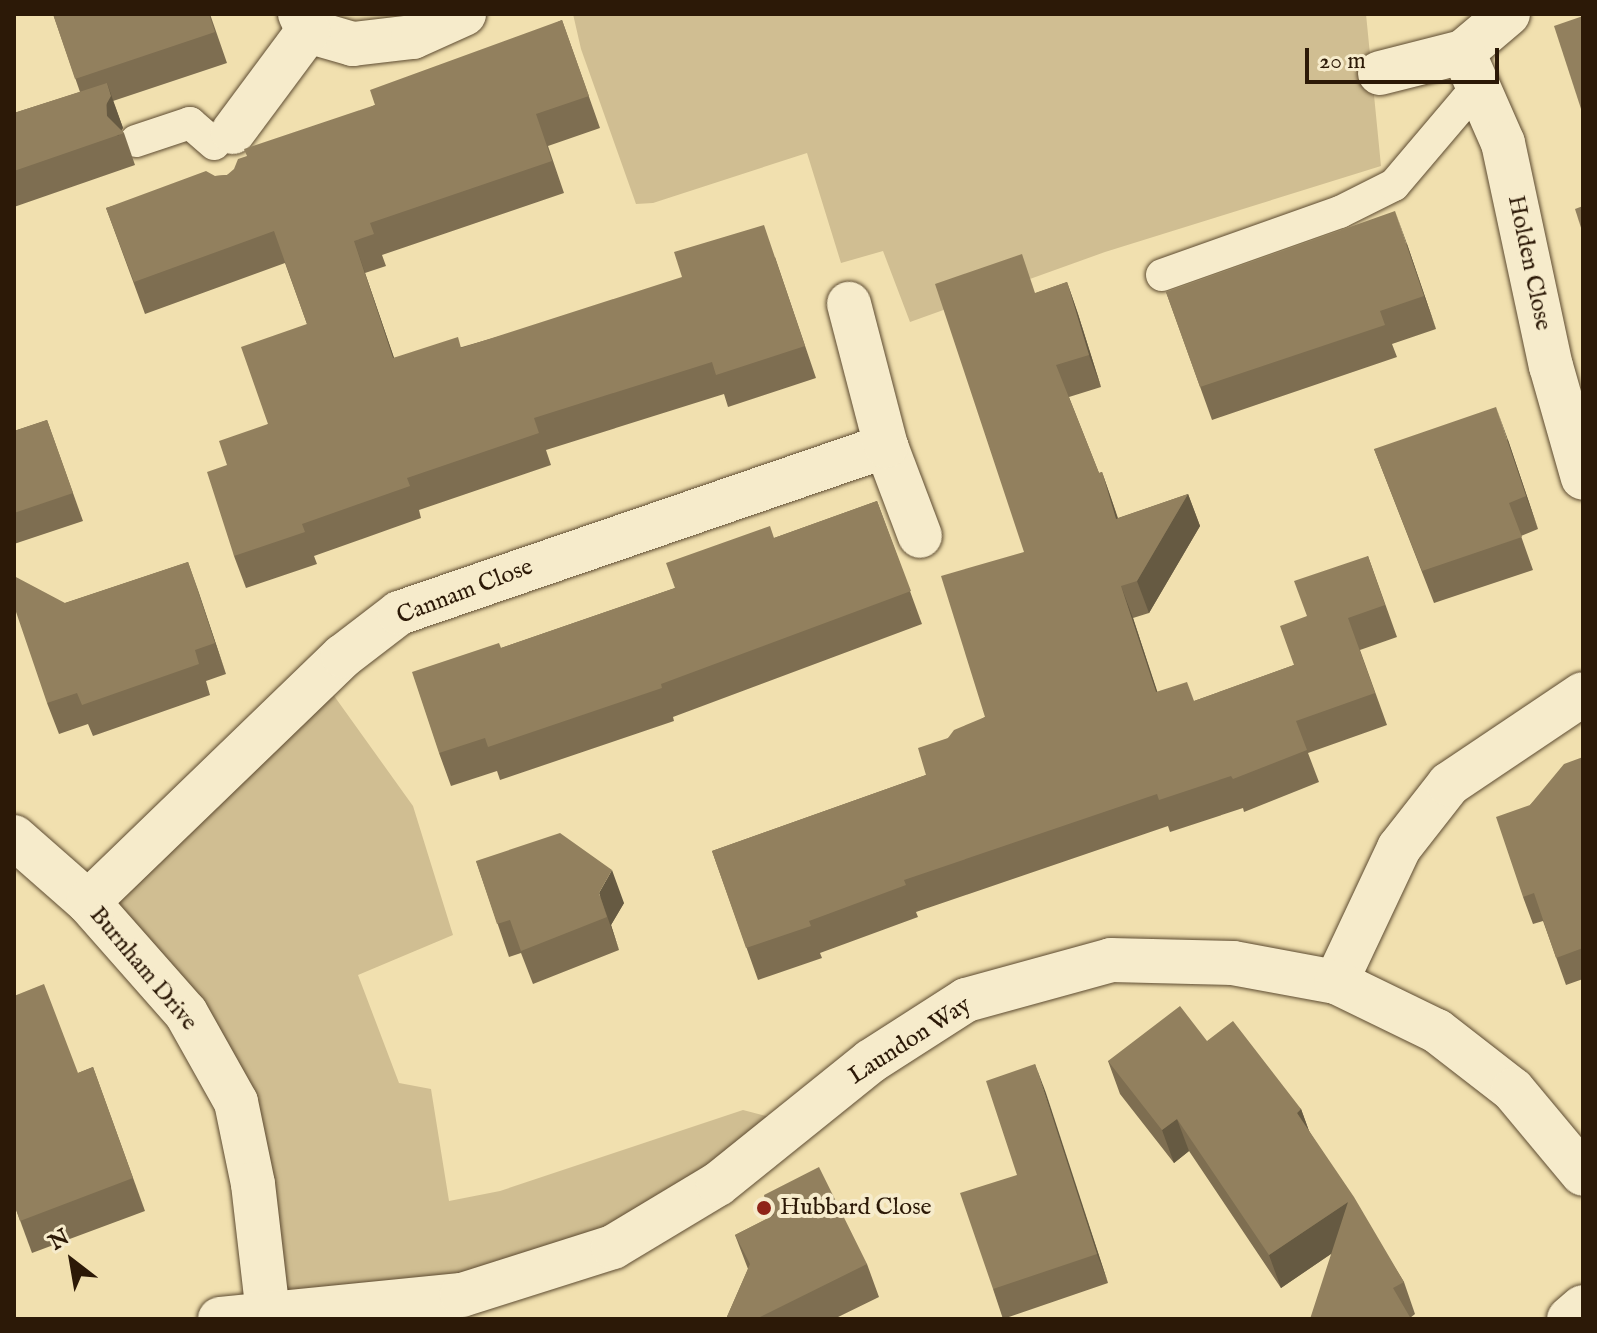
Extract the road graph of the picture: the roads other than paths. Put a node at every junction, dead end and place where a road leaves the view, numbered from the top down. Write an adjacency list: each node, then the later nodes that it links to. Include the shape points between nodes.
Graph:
1 (464, 14): 3 (street, via 413,37 353,44)
2 (1508, 14): 4 (street)
3 (304, 22): 7 (street)
4 (1471, 69): 5 (street); 8 (lane, via 1394,185 1340,212); 11 (street, Holden Close, via 1503,143 1551,366)
5 (1380, 73)
6 (136, 141): 7 (lane, via 190,123)
7 (223, 148)
8 (1162, 275)
9 (849, 304): 10 (street)
10 (886, 446): 12 (street); 15 (street, Cannam Close, via 399,613 343,656)
11 (1583, 478)
12 (920, 536)
13 (1583, 694): 16 (street, via 1449,784 1399,848)
14 (14, 837): 15 (street, Burnham Drive)
15 (88, 902): 19 (street, Burnham Drive, via 186,1013 236,1102 253,1184)
16 (1336, 982): 17 (street, Laundon Way, via 1437,1031 1513,1090); 19 (street, Laundon Way, via 1233,963 1111,960 966,1000 871,1061 718,1184 613,1247 462,1295)
17 (1583, 1174)
18 (1583, 1307): 21 (street)
19 (268, 1314): 20 (street, Laundon Way)
20 (220, 1319)
21 (1569, 1319)

